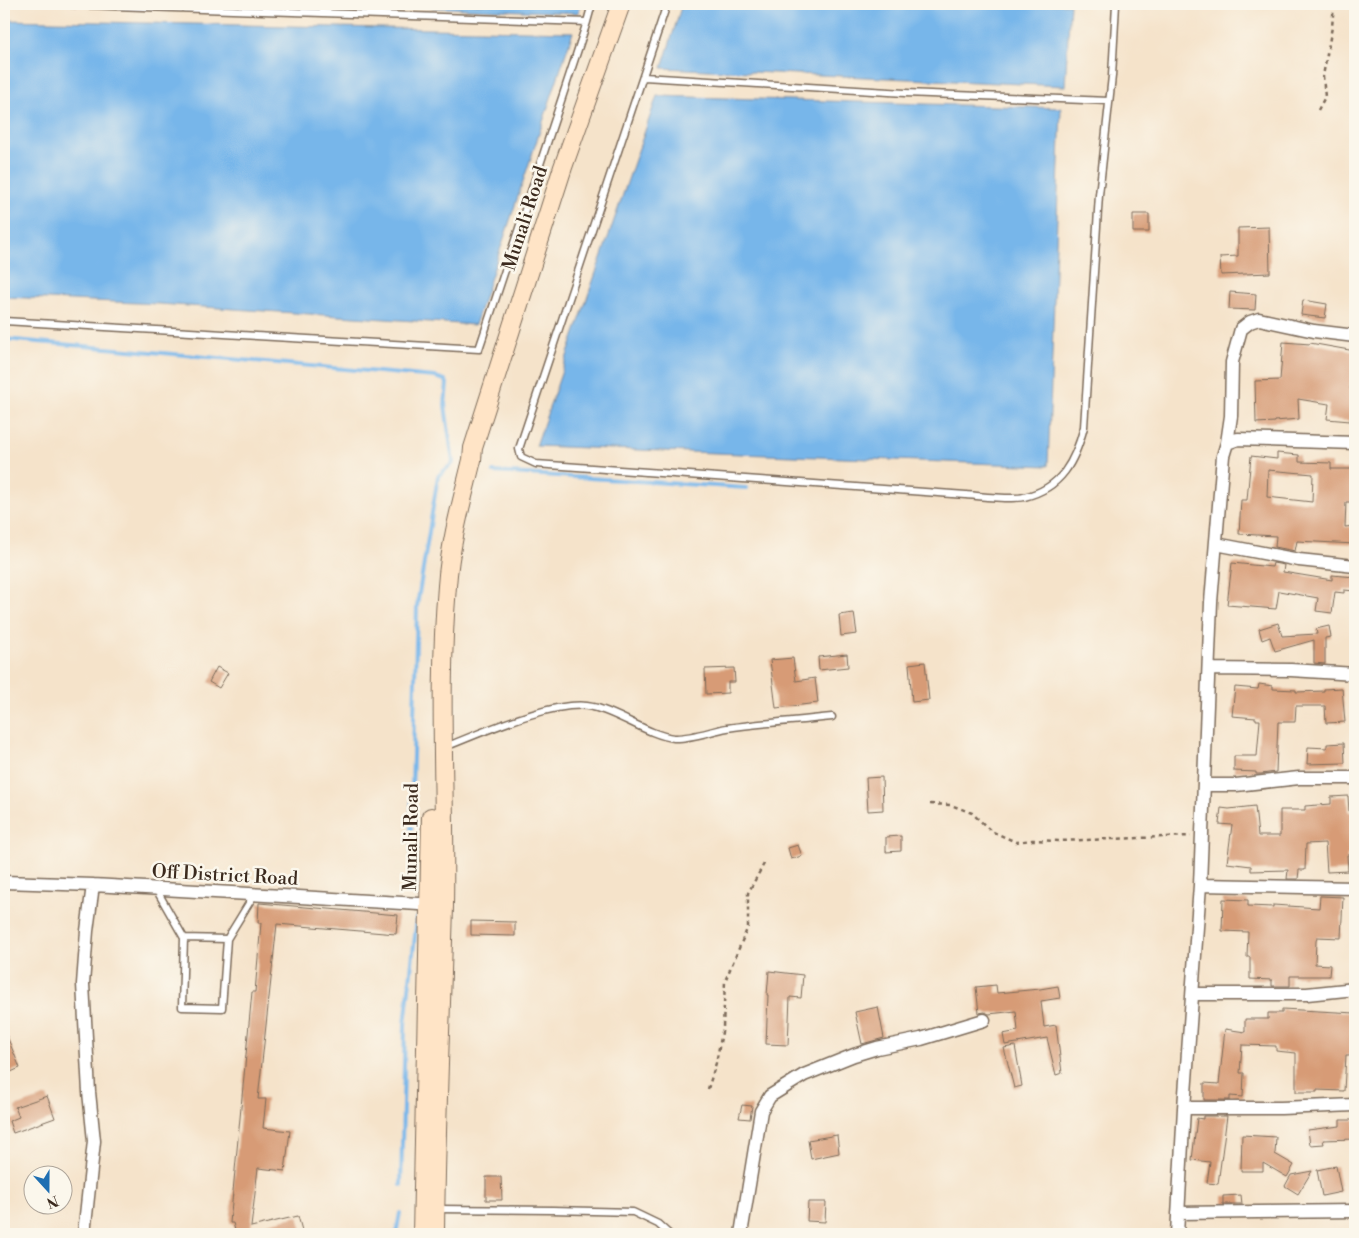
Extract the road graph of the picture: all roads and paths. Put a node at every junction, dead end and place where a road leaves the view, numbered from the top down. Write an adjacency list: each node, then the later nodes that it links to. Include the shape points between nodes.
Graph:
1 (54, 4): 7 (lane)
2 (592, 4): 7 (lane)
3 (621, 4): 15 (main road, Munali Road, via 563,167)
4 (667, 4): 8 (lane)
5 (1116, 4): 9 (lane)
6 (1334, 4): 10 (path, via 1323,76 1325,97)
7 (587, 22): 11 (lane, via 479,349)
8 (644, 78): 9 (lane); 9 (lane, via 518,449 520,457 536,464 975,496 1023,498 1044,490 1066,473 1078,449 1084,427 1098,195)
9 (1109, 101)
10 (1318, 110)
11 (4, 321)
12 (1355, 336): 14 (street, via 1259,319 1241,329 1232,362)
13 (1355, 443): 14 (street, via 1238,439)
14 (1227, 444): 16 (street, via 1223,456)
15 (473, 448): 21 (main road, Munali Road, via 447,584); 33 (main road, Munali Road, via 463,458 437,583)
16 (1216, 544): 17 (street, via 1299,560); 18 (street)
17 (1355, 566)
18 (1209, 669): 19 (street); 23 (street)
19 (1355, 674)
20 (832, 717): 21 (lane, via 726,728 675,738 591,706 563,706)
21 (442, 748): 33 (main road, Munali Road)
22 (1355, 778): 23 (street, via 1299,778)
23 (1204, 785): 25 (street)
24 (930, 804): 25 (path, via 951,805 972,813 991,830 1016,842)
25 (1202, 835): 29 (street)
26 (765, 862): 39 (path, via 748,893 748,927 725,982 723,1027)
27 (4, 882): 28 (street, Off District Road)
28 (93, 885): 31 (street, Off District Road); 45 (street, via 83,984 94,1141)
29 (1200, 885): 30 (street); 37 (street)
30 (1355, 888)
31 (156, 889): 32 (street, Off District Road); 34 (lane)
32 (254, 895): 33 (street, Off District Road); 35 (lane)
33 (437, 905): 42 (main road, Munali Road, via 440,1012)
34 (184, 938): 35 (lane); 35 (lane, via 182,1007 214,1008 222,1008)
35 (227, 939)
36 (1355, 988): 37 (street, via 1307,994)
37 (1193, 994): 41 (street)
38 (984, 1020): 49 (street, via 854,1055 804,1075 770,1096 761,1111)
39 (708, 1089)
40 (1355, 1105): 41 (street)
41 (1184, 1108): 44 (street)
42 (429, 1209): 46 (main road, Munali Road); 47 (main road, Munali Road); 48 (lane, via 634,1212)
43 (1355, 1211): 44 (street)
44 (1178, 1213): 50 (street)
45 (84, 1234)
46 (422, 1234)
47 (435, 1234)
48 (670, 1234)
49 (741, 1234)
50 (1177, 1234)

